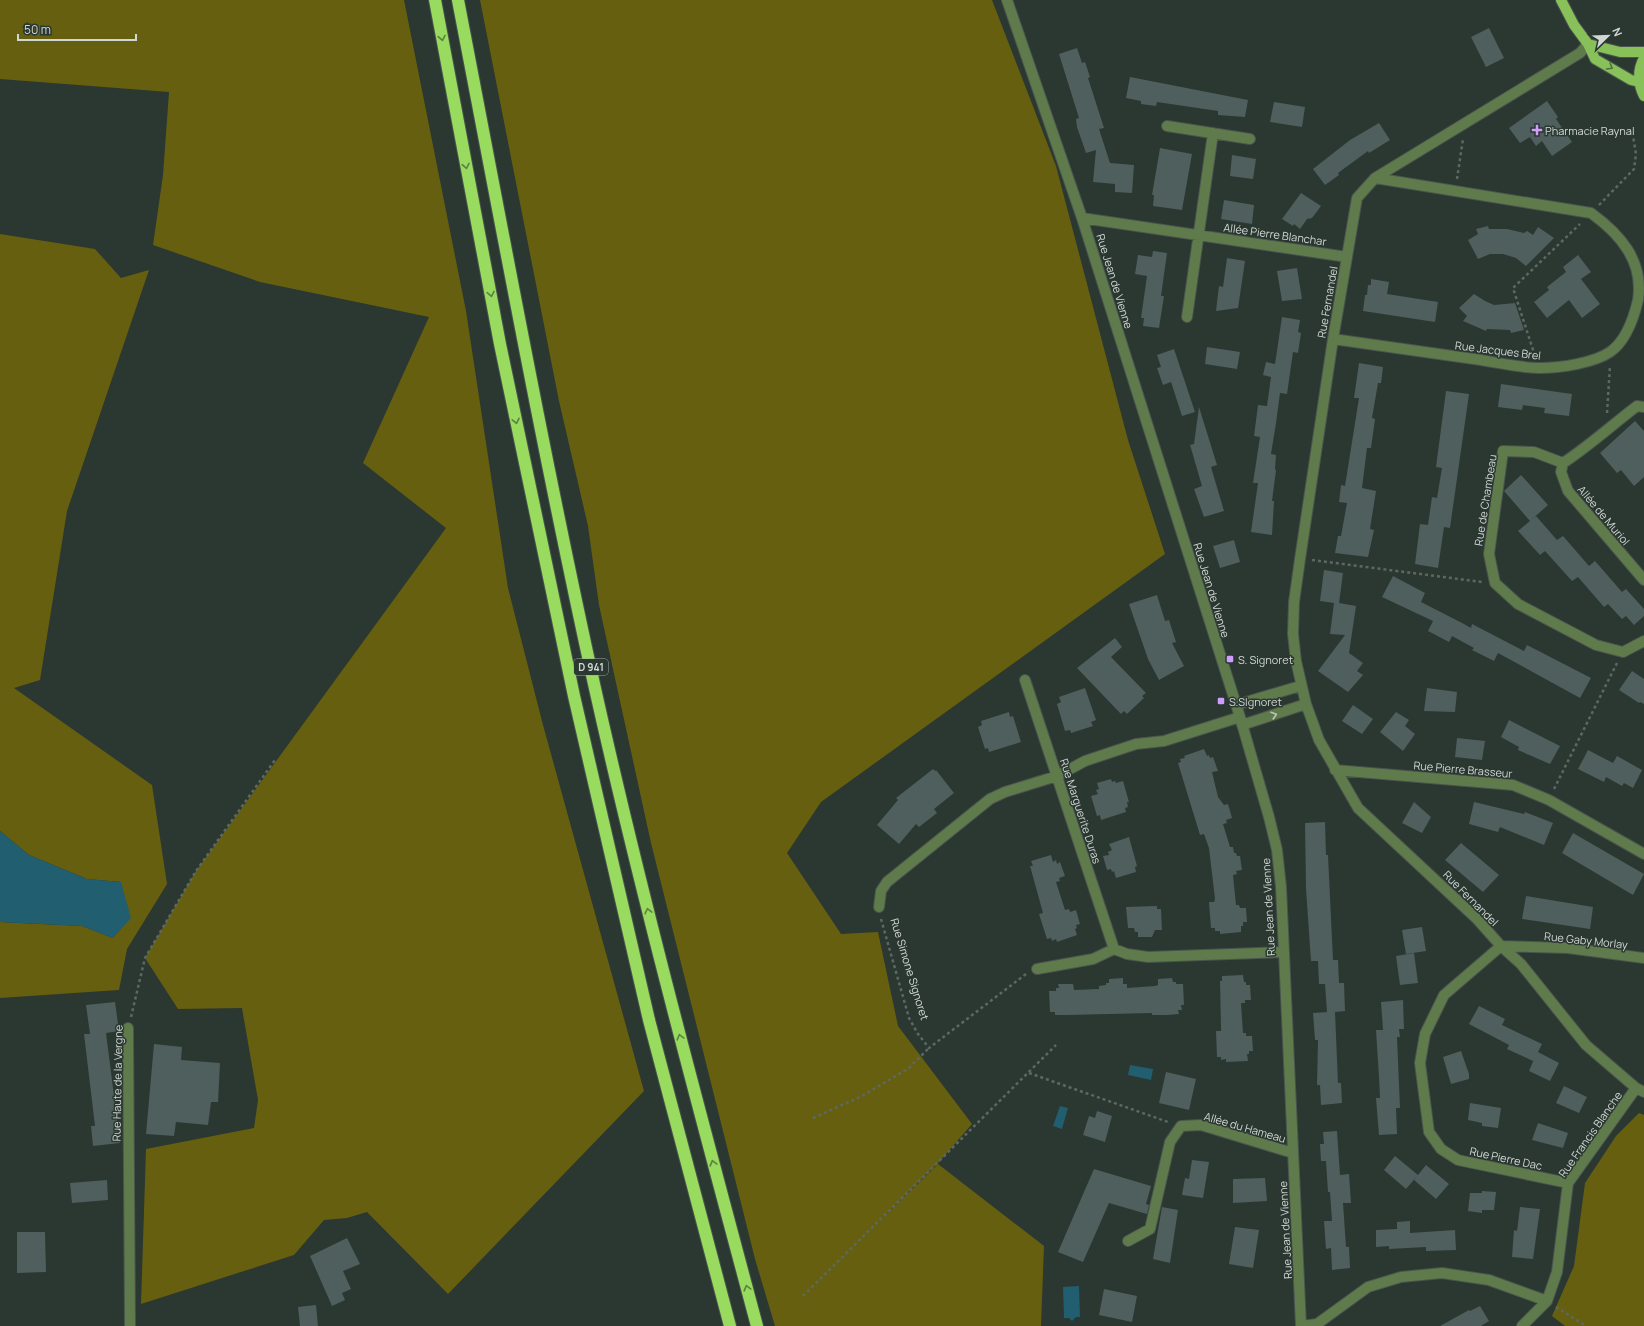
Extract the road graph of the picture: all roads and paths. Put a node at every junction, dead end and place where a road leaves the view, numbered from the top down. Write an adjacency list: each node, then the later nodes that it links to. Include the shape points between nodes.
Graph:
1 (435, 0): 61 (highway, D 941, one-way to 61, via 500,344 574,696 649,1020)
2 (458, 0): 62 (highway, D 941, one-way to 2, via 677,1028 595,685 549,470)
3 (1007, 0): 16 (street, Rue Jean de Vienne)
4 (1561, 0): 5 (main road, via 1574,26)
5 (1588, 44): 6 (main road, via 1620,52); 8 (main road, one-way to 8, via 1595,59); 10 (street, Rue Fernandel, via 1580,53)
6 (1644, 52)
7 (1644, 58): 8 (main road, via 1639,71)
8 (1639, 82): 9 (main road)
9 (1644, 96)
10 (1465, 122): 14 (street, Rue Fernandel); 15 (path)
11 (1167, 126): 12 (street)
12 (1213, 133): 13 (street); 17 (street)
13 (1250, 139)
14 (1375, 178): 15 (street, Rue Jacques Brel); 18 (street, Rue Fernandel, via 1357,198)
15 (1456, 192): 22 (street, Rue Jacques Brel, via 1591,213 1610,227 1626,244 1636,261 1641,286 1634,317 1623,338)
16 (1082, 218): 17 (street, Allée Pierre Blanchar); 35 (street, Rue Jean de Vienne)
17 (1199, 235): 18 (street, Allée Pierre Blanchar); 20 (street)
18 (1347, 257): 21 (street, Rue Fernandel)
19 (1513, 288): 23 (path)
20 (1187, 317)
21 (1333, 339): 23 (street, Rue Jacques Brel); 27 (street, Rue Fernandel)
22 (1610, 352): 23 (street, Rue Jacques Brel, via 1578,364); 25 (path)
23 (1539, 368)
24 (1644, 406): 25 (street, via 1637,406)
25 (1606, 429): 26 (street, via 1580,452)
26 (1562, 463): 28 (street, Allée de Muriol, via 1561,472 1568,491); 29 (street, Rue de Chambeau, via 1534,452 1503,451 1489,554)
27 (1300, 559): 29 (path); 33 (street, Rue Fernandel, via 1293,634)
28 (1644, 580)
29 (1494, 583): 31 (street, via 1518,604 1596,645)
30 (1644, 641): 31 (street)
31 (1623, 652): 40 (path)
32 (1025, 680): 39 (street, Rue Marguerite Duras)
33 (1300, 686): 34 (street, Rue Fernandel); 35 (street)
34 (1306, 704): 36 (street, one-way to 34); 38 (street, Rue Fernandel, via 1319,740)
35 (1236, 705): 36 (street, Rue Jean de Vienne)
36 (1241, 721): 39 (street, Rue Simone Signoret, via 1164,741 1136,744 1085,761); 45 (street, Rue Jean de Vienne, via 1277,850)
37 (275, 760): 48 (path, Rue Haute de la Vergne, via 196,871 145,958)
38 (1335, 770): 40 (street, Rue Pierre Brasseur, via 1513,785); 43 (street, Rue Fernandel, via 1358,808 1476,918)
39 (1057, 776): 42 (street, Rue Simone Signoret, via 1005,792 985,802 887,882 881,891); 44 (street, Rue Marguerite Duras)
40 (1549, 800): 41 (street, Rue Pierre Brasseur)
41 (1644, 854)
42 (880, 907): 50 (path, Rue Simone Signoret, via 883,927 909,1018)
43 (1501, 946): 46 (street, Rue Gaby Morlay, via 1568,948); 52 (street, Rue Fernandel, via 1521,964 1586,1045); 56 (street, Rue Pierre Dac, via 1444,995 1425,1034 1420,1063 1430,1132 1441,1149 1458,1160)
44 (1114, 949): 45 (street, via 1148,957); 47 (street, via 1093,959)
45 (1283, 952): 55 (street, Rue Jean de Vienne)
46 (1644, 958)
47 (1037, 969): 50 (path, via 1010,985)
48 (128, 1028): 60 (street, Rue Haute de la Vergne)
49 (1056, 1045): 51 (path)
50 (929, 1048): 53 (path, via 909,1068 862,1096)
51 (1029, 1073): 54 (path); 58 (path)
52 (1640, 1090): 56 (street, Rue Francis Blanche)
53 (813, 1118)
54 (1181, 1126): 55 (street, Allée du Hameau, via 1201,1125); 57 (street, via 1170,1142 1150,1229)
55 (1293, 1153): 63 (street, Rue Jean de Vienne)
56 (1568, 1183): 59 (street, Rue Francis Blanche, via 1557,1272)
57 (1128, 1241)
58 (803, 1296)
59 (1547, 1301): 63 (street, via 1489,1280 1442,1273 1401,1277 1368,1287 1317,1324); 64 (street, Rue Francis Blanche); 65 (path)
60 (130, 1326)
61 (730, 1326)
62 (757, 1326)
63 (1301, 1326)
64 (1522, 1326)
65 (1586, 1326)

